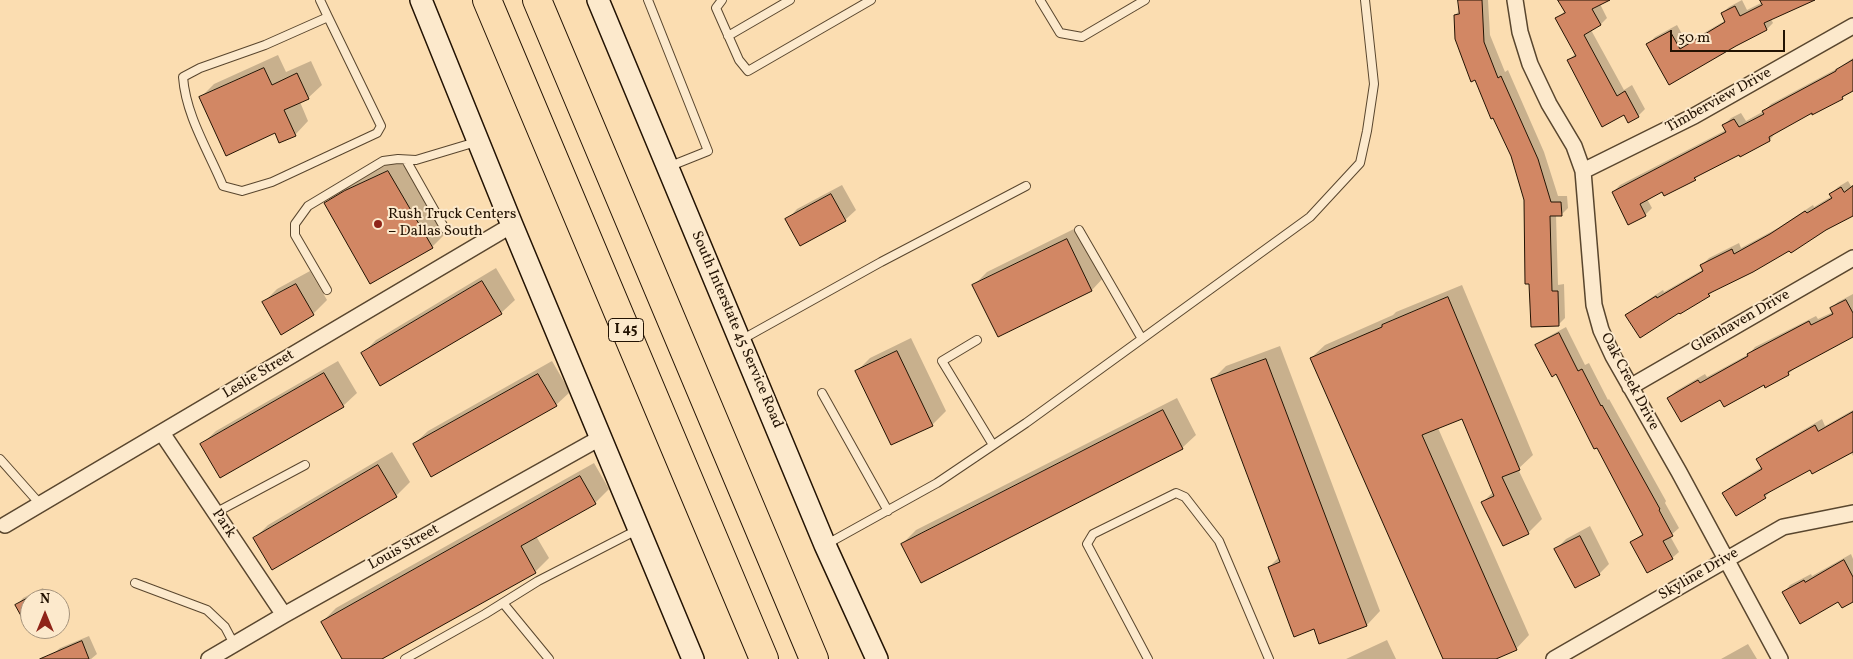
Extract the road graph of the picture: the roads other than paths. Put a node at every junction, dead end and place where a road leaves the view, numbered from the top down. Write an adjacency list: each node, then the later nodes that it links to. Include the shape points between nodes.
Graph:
1 (320, 0): 14 (lane)
2 (421, 0): 17 (main road)
3 (487, 0): 53 (highway, I 45)
4 (537, 0): 54 (highway)
5 (598, 0): 19 (main road, South Interstate 45 Service Road)
6 (648, 0): 19 (lane, via 708,151)
7 (722, 0): 16 (lane, via 716,8)
8 (790, 0): 16 (lane)
9 (871, 0): 16 (lane, via 748,71)
10 (1040, 0): 11 (lane, via 1060,33 1082,37)
11 (1145, 0)
12 (1365, 0): 27 (lane, via 1374,84 1360,163 1310,217)
13 (1515, 0): 20 (street, Oak Creek Drive, via 1530,64 1574,146)
14 (328, 17): 14 (lane, via 381,126 377,133 272,182 242,191 223,186 184,95 183,77)
15 (1853, 26): 20 (street, Timberview Drive, via 1694,116)
16 (728, 36)
17 (478, 142): 18 (lane, via 428,158); 22 (main road)
18 (406, 160): 23 (lane); 26 (lane, via 383,161 308,206 295,224 295,234)
19 (668, 167): 28 (main road, South Interstate 45 Service Road)
20 (1583, 171): 30 (street, Oak Creek Drive, via 1594,305 1601,330)
21 (1026, 186): 28 (lane)
22 (512, 225): 32 (street, Leslie Street); 33 (main road)
23 (445, 229)
24 (1079, 230): 27 (lane)
25 (1853, 258): 30 (street, Glenhaven Drive)
26 (327, 290)
27 (1142, 339): 34 (lane)
28 (741, 340): 43 (main road, South Interstate 45 Service Road)
29 (977, 340): 34 (lane, via 942,361)
30 (1630, 387): 44 (street, Oak Creek Drive)
31 (822, 393): 38 (lane)
32 (162, 433): 37 (street, Leslie Street); 39 (street, Park)
33 (600, 438): 42 (main road); 47 (street, Louis Street)
34 (993, 445): 38 (lane)
35 (0, 459): 37 (lane)
36 (305, 465): 39 (lane)
37 (40, 504): 41 (street, Leslie Street)
38 (888, 511): 43 (lane)
39 (215, 513): 47 (street, Park)
40 (1853, 513): 44 (street, Skyline Drive, via 1782,527)
41 (3, 526)
42 (638, 529): 46 (lane); 52 (main road)
43 (825, 545): 55 (main road, South Interstate 45 Service Road)
44 (1727, 559): 58 (street, Skyline Drive); 59 (street, Oak Creek Drive)
45 (135, 583): 48 (lane, via 207,610 225,627)
46 (503, 603): 50 (lane); 51 (lane)
47 (284, 615): 48 (street, Louis Street)
48 (234, 644): 49 (street, Louis Street)
49 (209, 659)
50 (405, 659)
51 (549, 659)
52 (693, 659)
53 (764, 659)
54 (814, 659)
55 (876, 659)
56 (1148, 659): 57 (lane, via 1087,544 1094,534 1176,493 1185,497 1219,541)
57 (1269, 659)
58 (1554, 659)
59 (1780, 659)

